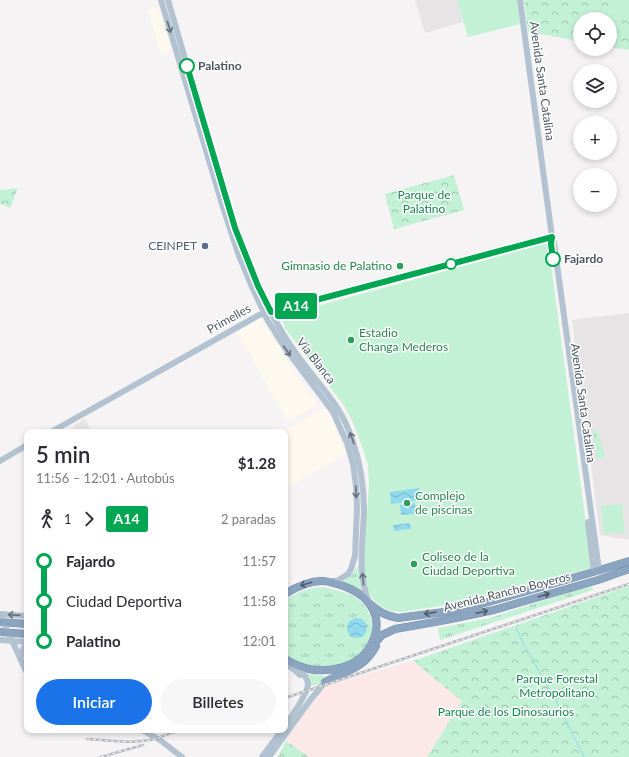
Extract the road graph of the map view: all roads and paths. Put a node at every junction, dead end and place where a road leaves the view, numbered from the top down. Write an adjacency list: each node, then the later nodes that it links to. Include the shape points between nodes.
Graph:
1 (161, 0): 5 (main road, Vía Blanca, one-way to 5, via 238,253)
2 (168, 0): 5 (main road, Vía Blanca, via 235,228)
3 (520, 0): 4 (main road, Avenida Santa Catalina)
4 (552, 237): 5 (main road, Primelles); 11 (main road, Avenida Santa Catalina)
5 (268, 313): 6 (main road, Primelles, via 259,315); 13 (main road, Vía Blanca, one-way to 13, via 288,353 333,412 343,432 353,464 357,508 354,561 345,576 337,581); 16 (main road, Vía Blanca, one-way to 5, via 365,594 362,578 362,475 353,441 342,413 333,399 301,361)
6 (56, 429)
7 (24, 447): 8 (main road)
8 (0, 461)
9 (629, 561): 11 (highway, Avenida Rancho Boyeros)
10 (629, 569): 12 (highway, Avenida Rancho Boyeros)
11 (595, 572): 12 (highway); 14 (highway, via 595,579); 16 (highway, Avenida Rancho Boyeros, one-way to 16, via 444,612 398,618 385,615)
12 (618, 573): 14 (highway, Avenida Rancho Boyeros)
13 (329, 581): 15 (highway, one-way to 15, via 307,584); 16 (highway, via 355,591)
14 (584, 584): 20 (highway, Avenida Rancho Boyeros, one-way to 14, via 494,610)
15 (288, 592)
16 (370, 603): 27 (highway, via 375,614 376,631)
17 (24, 616): 18 (main road, one-way to 18)
18 (1, 618): 19 (highway); 21 (main road)
19 (24, 623)
20 (389, 631): 27 (highway); 34 (highway, via 362,664)
21 (4, 632): 22 (highway); 24 (main road)
22 (24, 634)
23 (0, 640): 24 (main road)
24 (11, 641): 25 (main road); 28 (main road)
25 (24, 643)
26 (24, 648): 28 (main road)
27 (367, 652): 31 (highway)
28 (20, 659): 32 (main road)
29 (288, 661): 33 (highway)
30 (288, 665): 33 (main road)
31 (347, 666): 33 (highway, via 315,671); 34 (highway)
32 (24, 667)
33 (296, 668): 35 (main road, via 303,674 308,688)
34 (322, 684): 36 (main road)
35 (288, 722)
36 (288, 731)
37 (147, 733): 40 (main road)
38 (280, 733): 41 (main road)
39 (286, 733): 42 (main road)
40 (182, 757)
41 (262, 757)
42 (269, 757)

